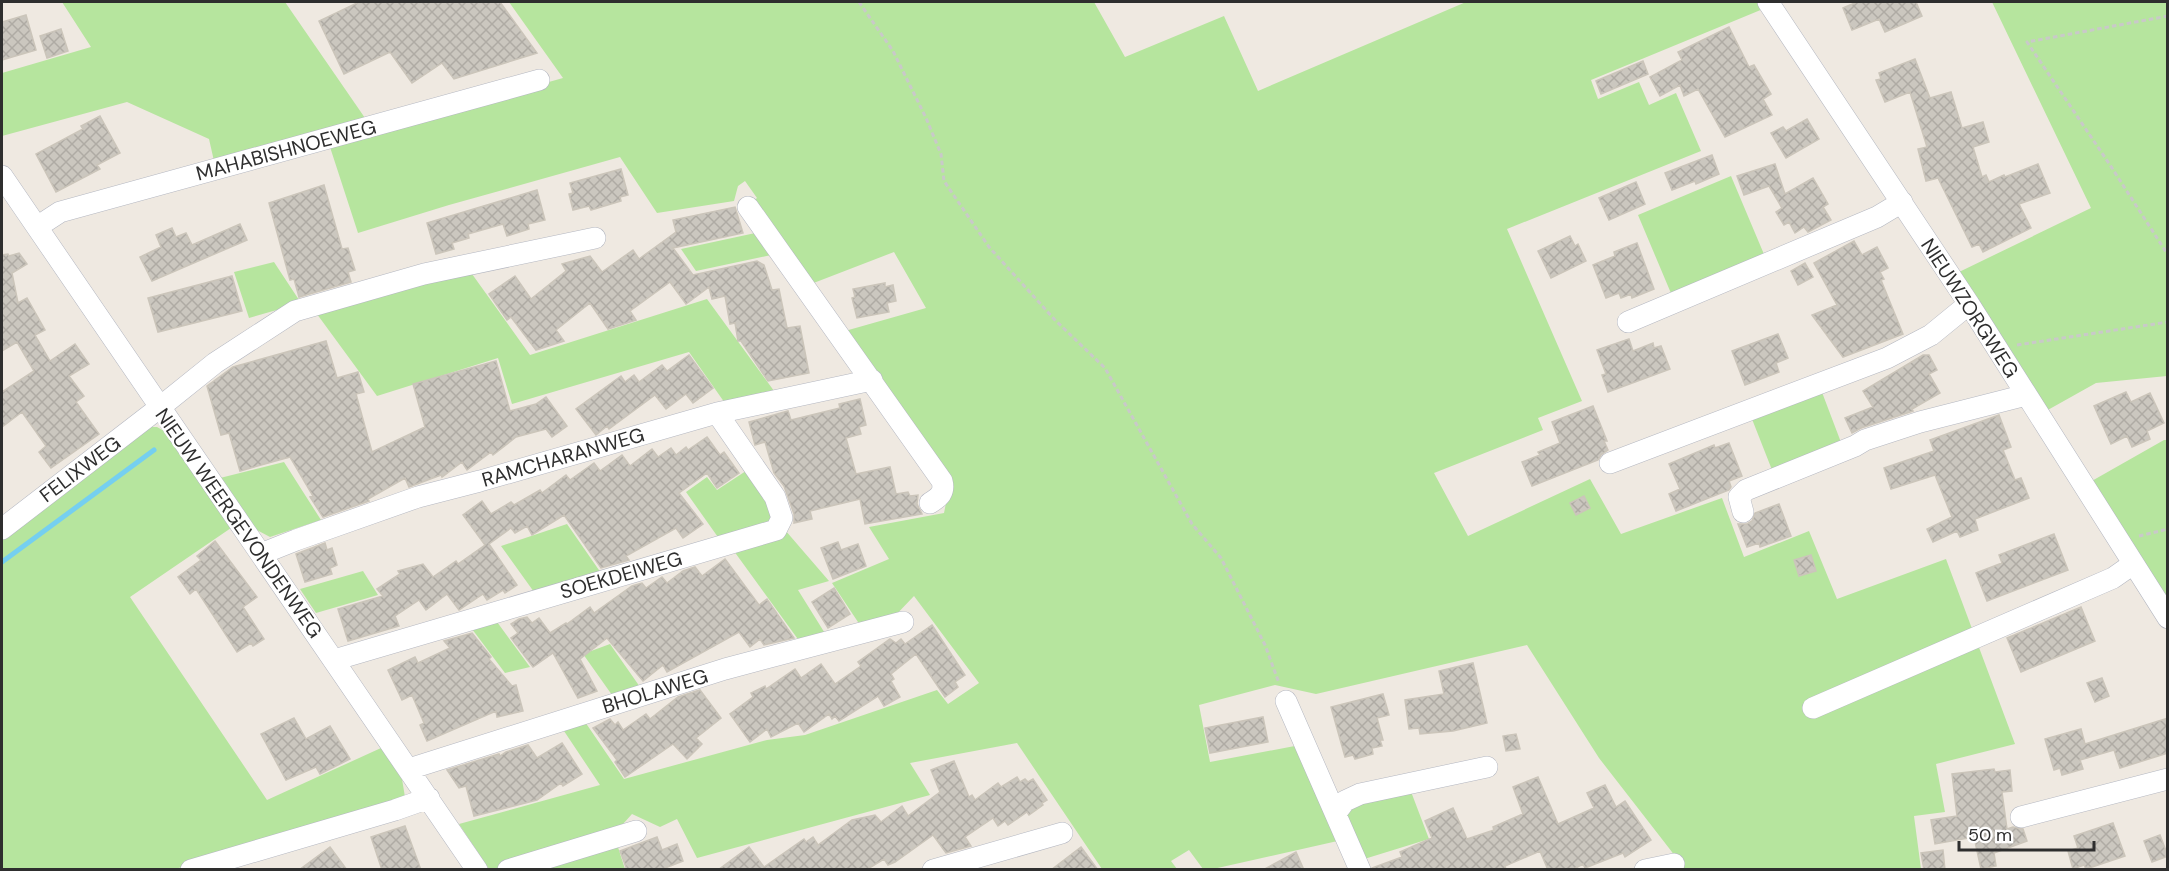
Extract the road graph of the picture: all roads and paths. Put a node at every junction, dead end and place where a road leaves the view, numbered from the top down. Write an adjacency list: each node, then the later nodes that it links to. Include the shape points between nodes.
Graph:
1 (859, 2): 30 (path, via 893,51 926,118 941,154 945,181 989,247 1105,368 1192,524 1221,558 1265,645)
2 (1768, 2): 6 (street, NIEUWZORGWEG)
3 (2168, 16): 10 (path, via 2027,42)
4 (539, 80): 8 (street, MAHABISHNOEWEG, via 60,212)
5 (2, 176): 8 (street, NIEUW WEERGEVONDENWEG)
6 (1902, 202): 11 (street, NIEUWZORGWEG); 12 (street, via 1877,217)
7 (748, 207): 15 (street)
8 (37, 227): 17 (street, NIEUW WEERGEVONDENWEG)
9 (595, 238): 17 (street, FELIXWEG, via 423,274 295,311 215,363)
10 (2168, 255)
11 (1969, 304): 14 (street, NIEUWZORGWEG); 19 (street, via 1931,335 1887,358)
12 (1628, 322)
13 (2168, 322): 14 (path)
14 (1998, 350): 16 (street, NIEUWZORGWEG)
15 (872, 380): 18 (street, RAMCHARANWEG); 20 (street, via 942,481 942,494)
16 (2026, 395): 21 (street, via 1864,440 1746,490 1739,497); 24 (street, NIEUWZORGWEG)
17 (159, 408): 22 (street, FELIXWEG); 25 (street, NIEUW WEERGEVONDENWEG)
18 (717, 413): 25 (street, RAMCHARANWEG, via 418,497); 29 (street, SOEKDEIWEG, via 775,497 782,519 776,530)
19 (1610, 463)
20 (930, 503)
21 (1743, 512)
22 (2, 529)
23 (2168, 529): 24 (path)
24 (2120, 543): 26 (street, NIEUWZORGWEG)
25 (261, 554): 29 (street, NIEUW WEERGEVONDENWEG)
26 (2133, 564): 27 (street, NIEUWZORGWEG); 31 (street, via 2113,578)
27 (2168, 618)
28 (903, 622): 33 (street, BHOLAWEG, via 725,669)
29 (334, 660): 33 (street, NIEUW WEERGEVONDENWEG)
30 (1286, 701): 36 (street)
31 (1813, 708)
32 (1487, 767): 36 (street, via 1360,794 1345,801)
33 (409, 769): 35 (street, NIEUW WEERGEVONDENWEG)
34 (2168, 779): 37 (street)
35 (429, 798): 41 (street); 42 (street, NIEUW WEERGEVONDENWEG)
36 (1336, 813): 45 (street)
37 (2021, 817)
38 (636, 831): 43 (street)
39 (1062, 833): 44 (street)
40 (1674, 864): 46 (street)
41 (191, 870)
42 (477, 870)
43 (508, 870)
44 (933, 870)
45 (1360, 870)
46 (1645, 870)

